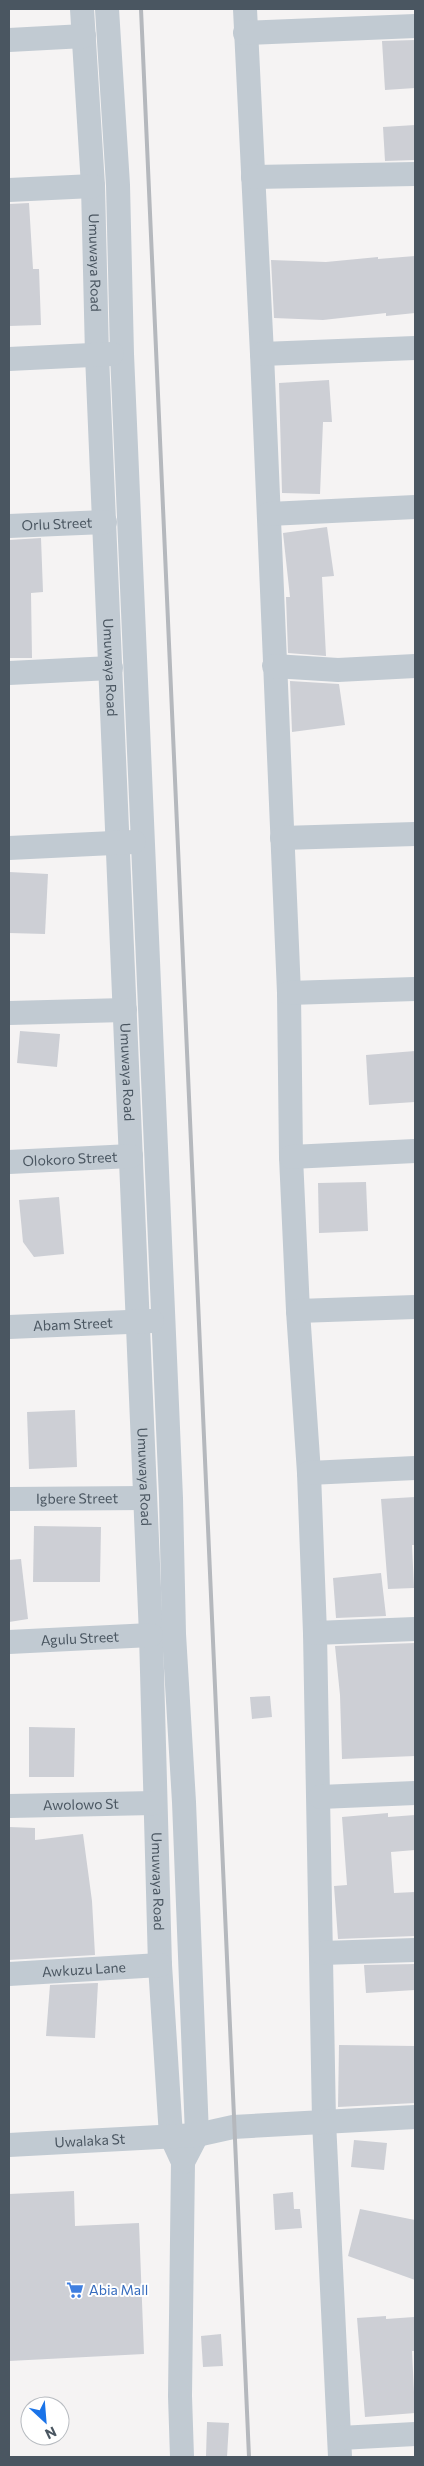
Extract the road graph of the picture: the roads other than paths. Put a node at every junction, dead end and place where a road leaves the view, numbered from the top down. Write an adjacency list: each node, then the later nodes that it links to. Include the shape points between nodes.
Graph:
1 (82, 9): 6 (street, Umuwaya Road)
2 (108, 9): 13 (street, Umuwaya Road, via 118,184)
3 (244, 9): 5 (street)
4 (415, 26): 5 (street)
5 (245, 33): 9 (street)
6 (84, 36): 7 (street); 10 (street, Umuwaya Road)
7 (9, 40)
8 (415, 174): 9 (street)
9 (253, 177): 14 (street)
10 (93, 186): 11 (street); 15 (street, Umuwaya Road)
11 (9, 190)
12 (415, 348): 14 (street)
13 (122, 354): 15 (street); 27 (street, Umuwaya Road)
14 (262, 354): 18 (street)
15 (97, 355): 16 (street); 19 (street, Umuwaya Road)
16 (9, 359)
17 (415, 507): 18 (street)
18 (268, 514): 21 (street)
19 (105, 522): 20 (street, Orlu Street); 23 (street, Umuwaya Road)
20 (9, 526)
21 (274, 666): 22 (street, via 338,670); 26 (street)
22 (415, 666)
23 (111, 668): 24 (street); 28 (street, Umuwaya Road)
24 (9, 673)
25 (415, 834): 26 (street)
26 (282, 838): 31 (street)
27 (143, 841): 28 (street); 40 (street, Umuwaya Road)
28 (118, 842): 29 (street); 32 (street, Umuwaya Road)
29 (9, 848)
30 (415, 988): 31 (street)
31 (288, 994): 36 (street)
32 (125, 1010): 33 (street); 35 (street, Umuwaya Road)
33 (9, 1013)
34 (415, 1151): 36 (street)
35 (131, 1156): 37 (street, Olokoro Street); 41 (street, Umuwaya Road)
36 (291, 1157): 39 (street)
37 (9, 1162)
38 (415, 1306): 39 (street)
39 (298, 1311): 44 (street)
40 (164, 1319): 41 (street, Abam Street); 61 (street, Umuwaya Road, via 174,1634 186,1840)
41 (138, 1322): 42 (street, Abam Street); 45 (street, Umuwaya Road)
42 (9, 1327)
43 (415, 1468): 44 (street)
44 (308, 1473): 48 (street)
45 (145, 1498): 46 (street, Igbere Street); 49 (street, Umuwaya Road)
46 (9, 1499)
47 (415, 1629): 48 (street)
48 (315, 1633): 52 (street)
49 (151, 1635): 50 (street, Agulu Street); 53 (street, Umuwaya Road)
50 (9, 1642)
51 (415, 1793): 52 (street)
52 (320, 1797): 56 (street)
53 (154, 1803): 54 (street, Awolowo St); 57 (street, Umuwaya Road)
54 (9, 1806)
55 (415, 1950): 56 (street)
56 (322, 1953): 60 (street)
57 (160, 1964): 58 (street, Awkuzu Lane); 62 (street, Umuwaya Road)
58 (9, 1974)
59 (415, 2116): 60 (street, Uwalaka St)
60 (324, 2121): 61 (street, Uwalaka St, via 233,2127); 66 (street)
61 (197, 2135): 62 (street, Uwalaka St); 64 (street)
62 (171, 2136): 63 (street, Uwalaka St); 64 (street)
63 (9, 2145)
64 (183, 2162): 67 (street)
65 (415, 2434): 66 (street)
66 (340, 2447)
67 (182, 2457)

